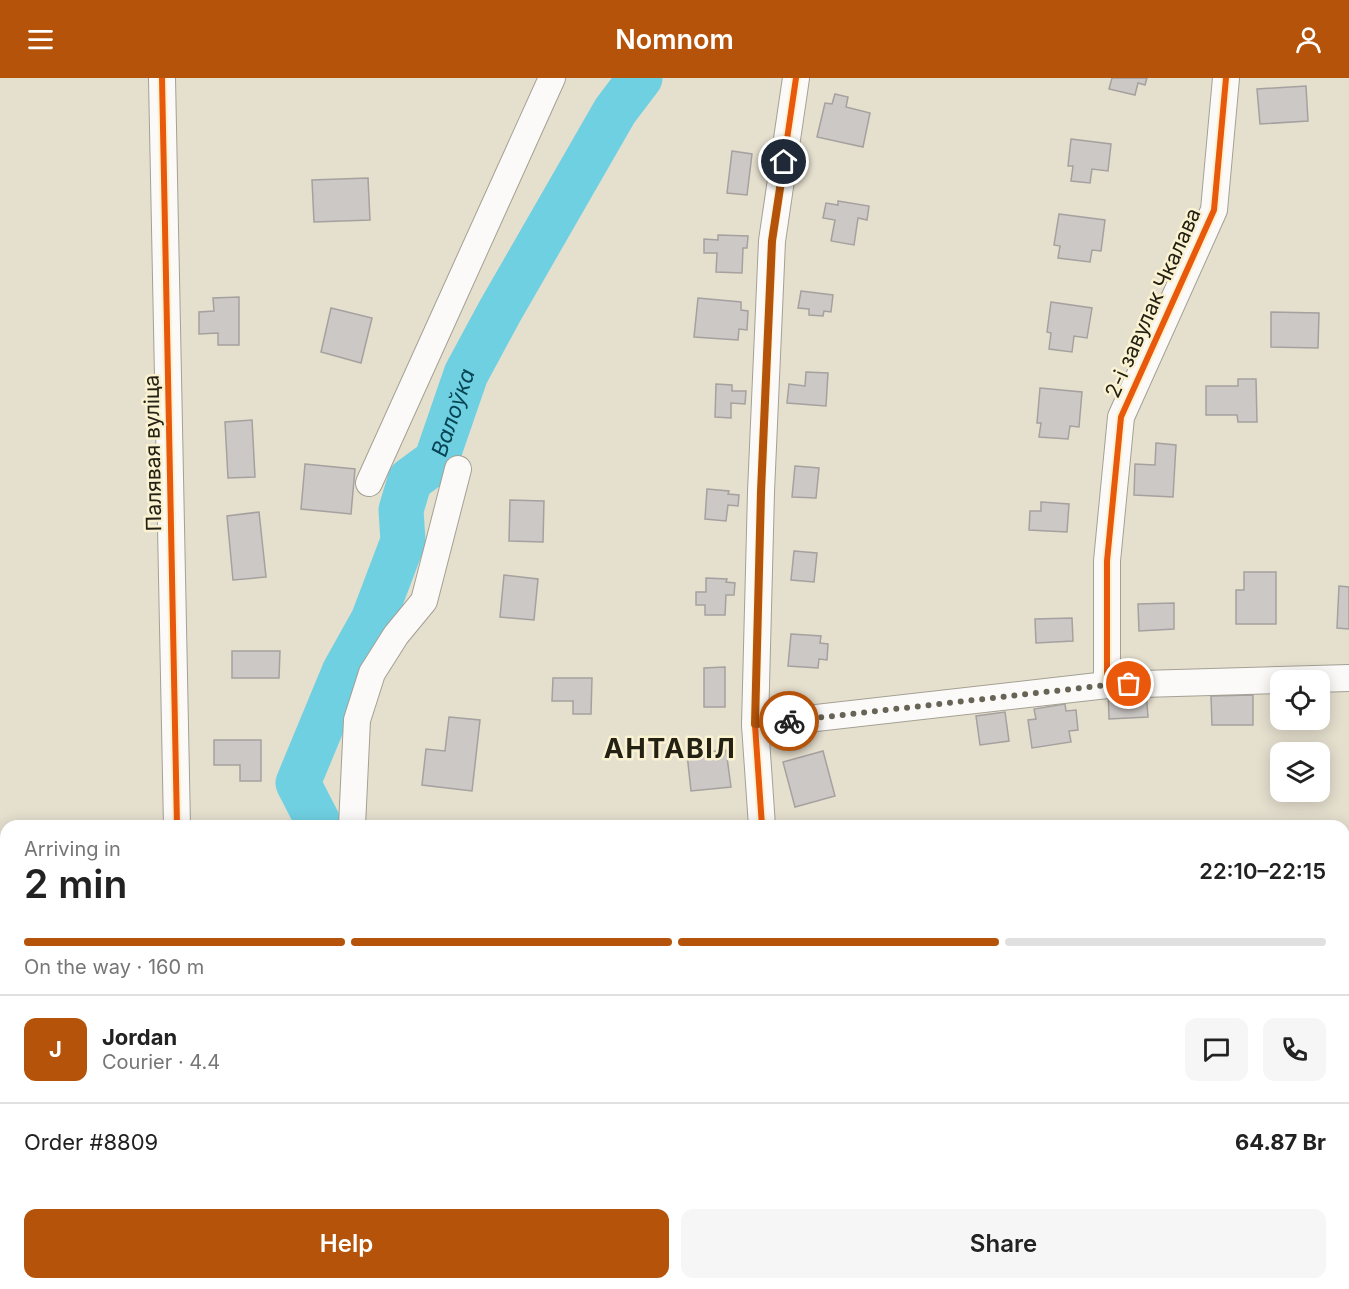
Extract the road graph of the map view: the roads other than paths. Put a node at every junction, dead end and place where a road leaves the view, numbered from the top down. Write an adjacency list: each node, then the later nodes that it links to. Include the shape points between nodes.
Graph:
1 (162, 78): 10 (street, Палявая вуліца)
2 (552, 78): 6 (street)
3 (796, 78): 9 (street, via 772,241)
4 (1226, 78): 8 (street, 2-і завулак Чкалава, via 1214,210 1121,417 1107,561)
5 (458, 469): 11 (street, via 424,601 372,673 357,720)
6 (369, 483)
7 (1349, 678): 8 (street)
8 (1107, 685): 9 (street)
9 (755, 724): 12 (street)
10 (177, 820)
11 (352, 820)
12 (762, 820)

